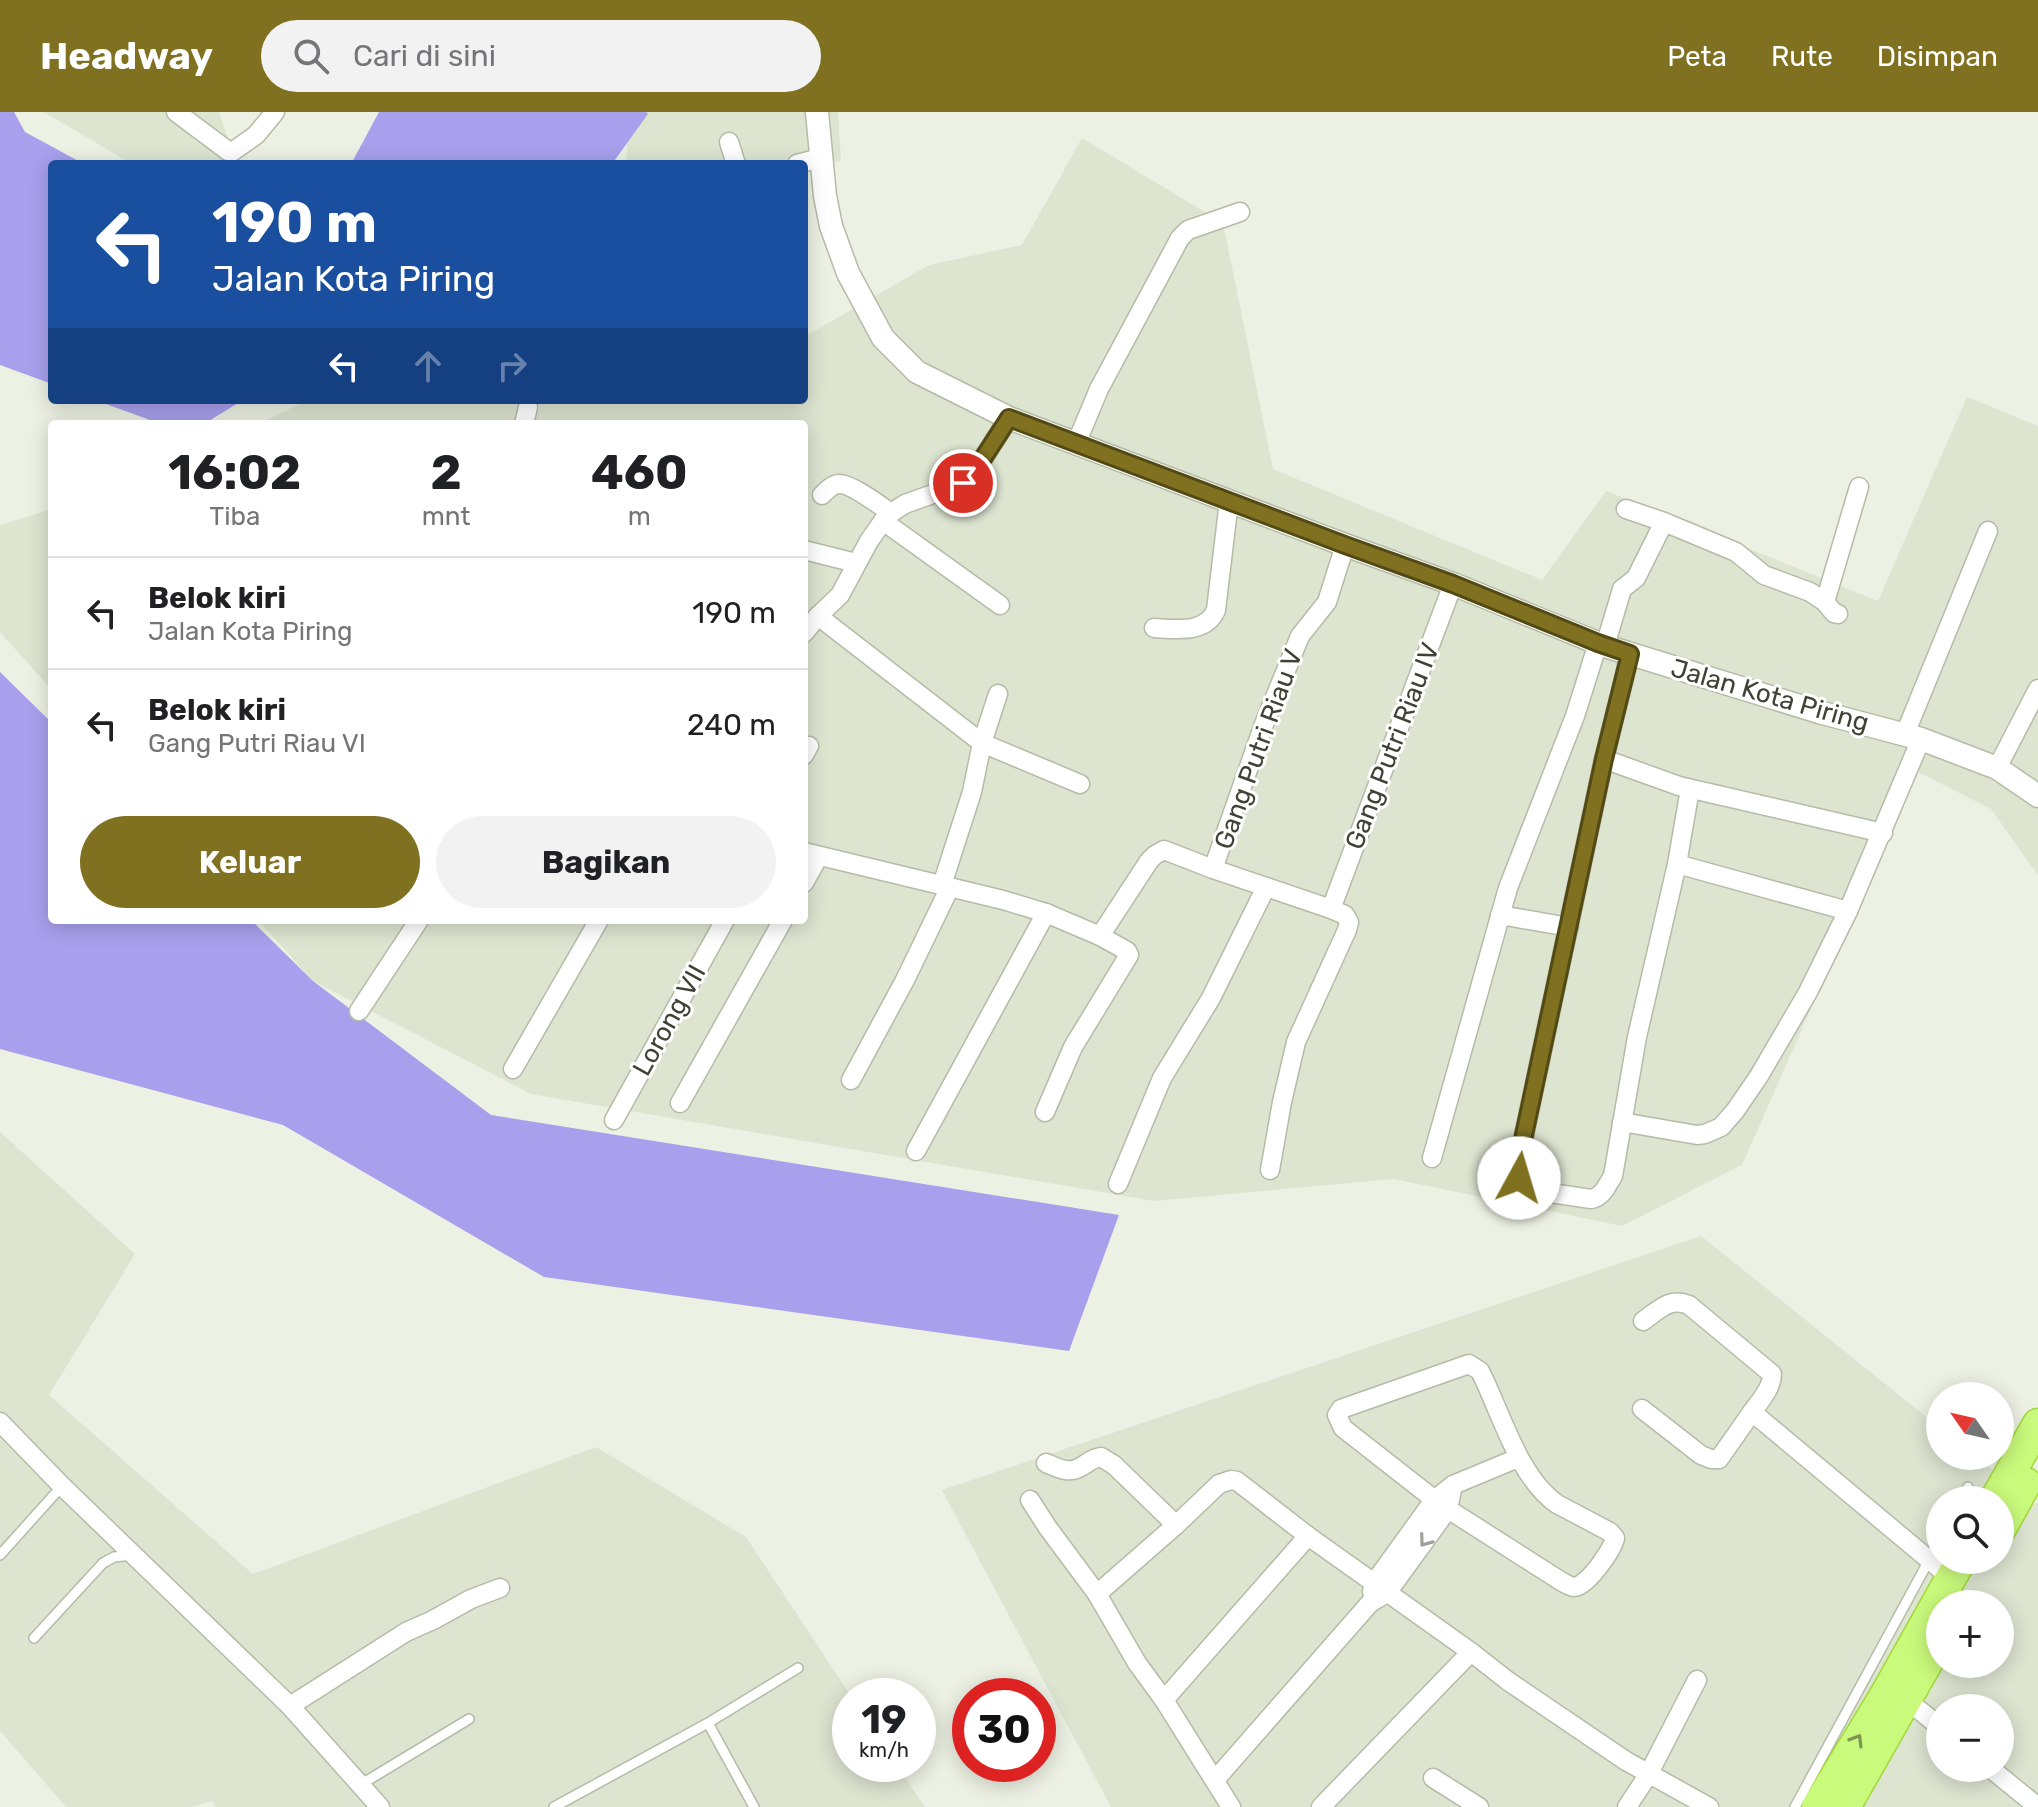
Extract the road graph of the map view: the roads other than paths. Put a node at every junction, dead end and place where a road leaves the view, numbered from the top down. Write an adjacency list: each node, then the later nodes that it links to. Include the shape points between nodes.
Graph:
1 (176, 112): 2 (street, via 232,152)
2 (275, 112)
3 (817, 112): 5 (street, Jalan Kota Piring)
4 (729, 142): 6 (street)
5 (820, 158): 7 (street); 9 (street, Jalan Kota Piring, via 831,226 848,273 883,338 917,372)
6 (735, 160)
7 (808, 161)
8 (1240, 212): 10 (street, via 1188,230 1180,238 1099,389)
9 (1009, 418): 10 (street, Jalan Kota Piring); 15 (street, via 963,483 905,504)
10 (1076, 444): 13 (street, Jalan Kota Piring)
11 (1859, 487): 16 (street, via 1832,608 1810,592 1764,575 1736,552)
12 (822, 495): 15 (street, via 839,484 859,492)
13 (1229, 501): 18 (street, Jalan Kota Piring); 25 (street, via 1213,617 1199,627)
14 (1626, 509): 16 (street)
15 (887, 517): 20 (street); 22 (street)
16 (1664, 522): 26 (street, via 1636,578 1622,589)
17 (1988, 531): 30 (street)
18 (1345, 545): 21 (street, Jalan Kota Piring); 40 (street, Gang Putri Riau V, via 1327,602 1300,636 1288,665)
19 (808, 551): 20 (street)
20 (856, 563): 23 (street, via 840,595)
21 (1453, 584): 26 (street, Jalan Kota Piring); 43 (street, Gang Putri Riau IV)
22 (1000, 605)
23 (818, 616): 24 (street); 31 (street)
24 (808, 628)
25 (1154, 628)
26 (1602, 644): 27 (street, Jalan Kota Piring); 46 (street)
27 (1630, 654): 30 (street, Jalan Kota Piring); 32 (street)
28 (2038, 689): 33 (street)
29 (998, 694): 31 (street)
30 (1913, 736): 33 (street, Jalan Kota Piring); 37 (street)
31 (982, 743): 34 (street); 41 (street)
32 (1604, 759): 35 (street); 51 (street)
33 (1997, 768): 36 (street, Jalan Kota Piring)
34 (1080, 784)
35 (1690, 789): 37 (street); 39 (street)
36 (2038, 796)
37 (1883, 833): 44 (street)
38 (812, 854): 41 (street)
39 (1677, 864): 44 (street); 59 (street)
40 (1213, 869): 42 (street); 52 (street, via 1160,851)
41 (946, 886): 45 (street); 55 (street, via 905,980)
42 (1266, 887): 43 (street); 63 (street, via 1211,998 1162,1078)
43 (1331, 909): 62 (street, via 1349,922 1296,1042)
44 (1848, 911): 59 (street, via 1759,1076 1721,1127 1697,1135)
45 (1046, 913): 52 (street); 60 (street)
46 (1500, 915): 51 (street); 61 (street)
47 (416, 924): 53 (street)
48 (597, 924): 54 (street)
49 (723, 924): 58 (street, Lorong VII)
50 (781, 924): 56 (street)
51 (1569, 927): 59 (street, via 1519,1178 1531,1190 1597,1198 1613,1176)
52 (1100, 936): 57 (street, via 1129,955 1073,1047)
53 (359, 1011)
54 (513, 1069)
55 (851, 1080)
56 (680, 1103)
57 (1045, 1112)
58 (614, 1120)
59 (1622, 1122)
60 (916, 1151)
61 (1432, 1158)
62 (1270, 1170)
63 (1118, 1184)
64 (1643, 1321): 66 (street, via 1668,1304 1689,1305 1772,1374 1771,1385)
65 (1642, 1409): 66 (street, via 1711,1459 1719,1459)
66 (1752, 1412): 81 (street)
67 (0, 1422): 72 (street)
68 (2038, 1424): 73 (highway)
69 (1518, 1458): 75 (street, via 1453,1485); 75 (street, via 1549,1498 1615,1538 1582,1584 1571,1586 1556,1578); 75 (street, via 1480,1371 1469,1364 1341,1409 1337,1415 1343,1428)
70 (2038, 1460): 76 (highway)
71 (1046, 1463): 77 (street, via 1069,1471 1101,1457)
72 (62, 1486): 79 (lane); 80 (street)
73 (1988, 1486)
74 (1030, 1500): 84 (street)
75 (1441, 1504): 83 (street)
76 (2014, 1504)
77 (1176, 1525): 78 (street, via 1219,1484 1231,1480); 84 (street)
78 (1308, 1536): 83 (street); 90 (street)
79 (0, 1555)
80 (133, 1555): 85 (lane, via 103,1563); 92 (street)
81 (1950, 1575): 101 (highway, one-way to 81, via 1884,1697); 110 (lane)
82 (500, 1588): 92 (street, via 406,1632)
83 (1380, 1588): 86 (street); 98 (street)
84 (1097, 1594): 90 (street)
85 (34, 1638)
86 (1471, 1652): 96 (street); 106 (street)
87 (1926, 1665): 91 (highway)
88 (798, 1668): 95 (lane)
89 (1697, 1680): 96 (street)
90 (1164, 1700): 98 (street)
91 (1907, 1700): 93 (street); 101 (highway)
92 (290, 1706): 100 (street)
93 (1926, 1716)
94 (469, 1719): 100 (lane)
95 (708, 1723): 103 (lane); 104 (lane)
96 (1648, 1775): 108 (street); 109 (street)
97 (1433, 1778): 107 (street)
98 (1215, 1780): 105 (street)
99 (2007, 1782): 112 (street)
100 (360, 1785): 102 (street)
101 (1847, 1789): 111 (highway)
102 (380, 1807)
103 (554, 1807)
104 (754, 1807)
105 (1231, 1807)
106 (1321, 1807)
107 (1479, 1807)
108 (1627, 1807)
109 (1709, 1807)
110 (1795, 1807)
111 (1817, 1807)
112 (2038, 1807)

